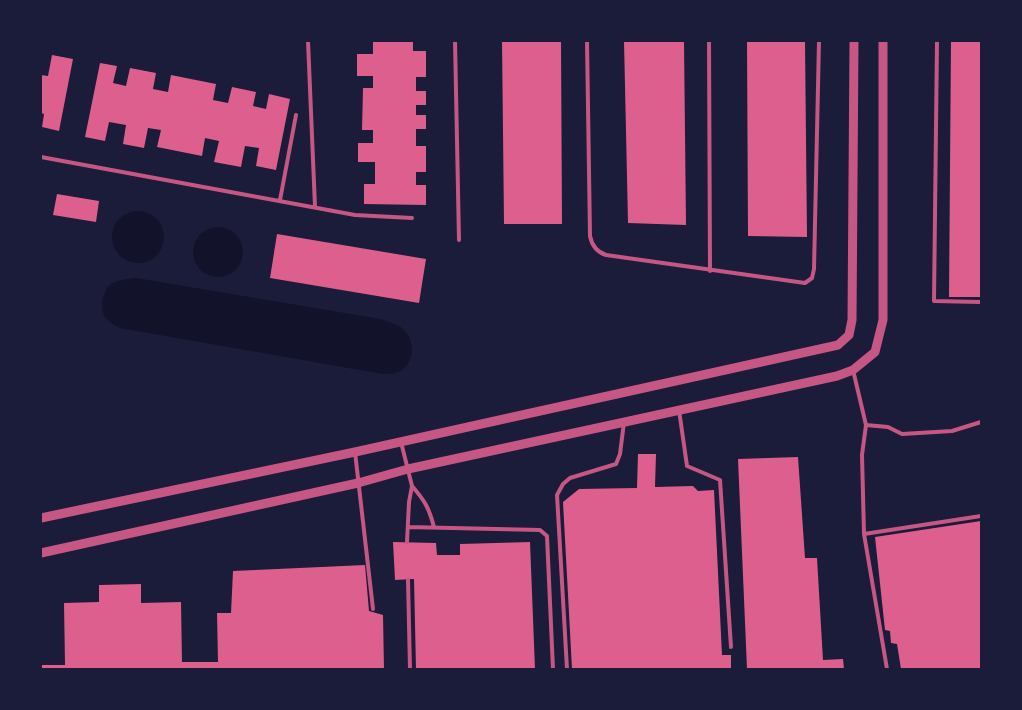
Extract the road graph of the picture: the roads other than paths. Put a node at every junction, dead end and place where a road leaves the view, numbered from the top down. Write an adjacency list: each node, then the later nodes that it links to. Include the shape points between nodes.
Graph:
1 (308, 41): 12 (lane)
2 (455, 41): 14 (lane)
3 (587, 41): 15 (lane, via 591,242 606,256)
4 (709, 41): 15 (lane)
5 (819, 41): 15 (lane, via 812,278 805,283)
6 (854, 41): 22 (street, via 852,320 849,335 838,345)
7 (882, 41): 17 (street, via 883,320 875,352)
8 (937, 41): 16 (lane, via 934,302)
9 (296, 115): 11 (lane)
10 (41, 157): 11 (lane)
11 (280, 200): 12 (lane)
12 (316, 207): 13 (lane, via 355,215)
13 (412, 218)
14 (458, 240)
15 (710, 271)
16 (981, 302)
17 (853, 370): 18 (street); 21 (lane)
18 (679, 410): 19 (street); 36 (lane, via 687,466 720,480)
19 (624, 422): 24 (street); 39 (lane, via 616,464 570,478 557,495)
20 (981, 422): 21 (lane, via 952,431 902,434 888,427)
21 (866, 425): 31 (lane, via 862,455)
22 (401, 442): 23 (street); 24 (lane)
23 (355, 452): 25 (lane); 28 (street)
24 (408, 469): 25 (street); 26 (lane)
25 (358, 483): 33 (street); 35 (lane)
26 (412, 486): 29 (lane); 30 (lane, via 425,500)
27 (981, 516): 31 (lane)
28 (41, 518)
29 (408, 527): 30 (lane); 32 (lane)
30 (434, 527): 38 (lane, via 540,530 548,536)
31 (864, 534): 40 (lane)
32 (407, 542)
33 (41, 553)
34 (408, 580): 37 (lane)
35 (374, 609)
36 (731, 647)
37 (410, 669)
38 (553, 669)
39 (567, 669)
40 (887, 669)

